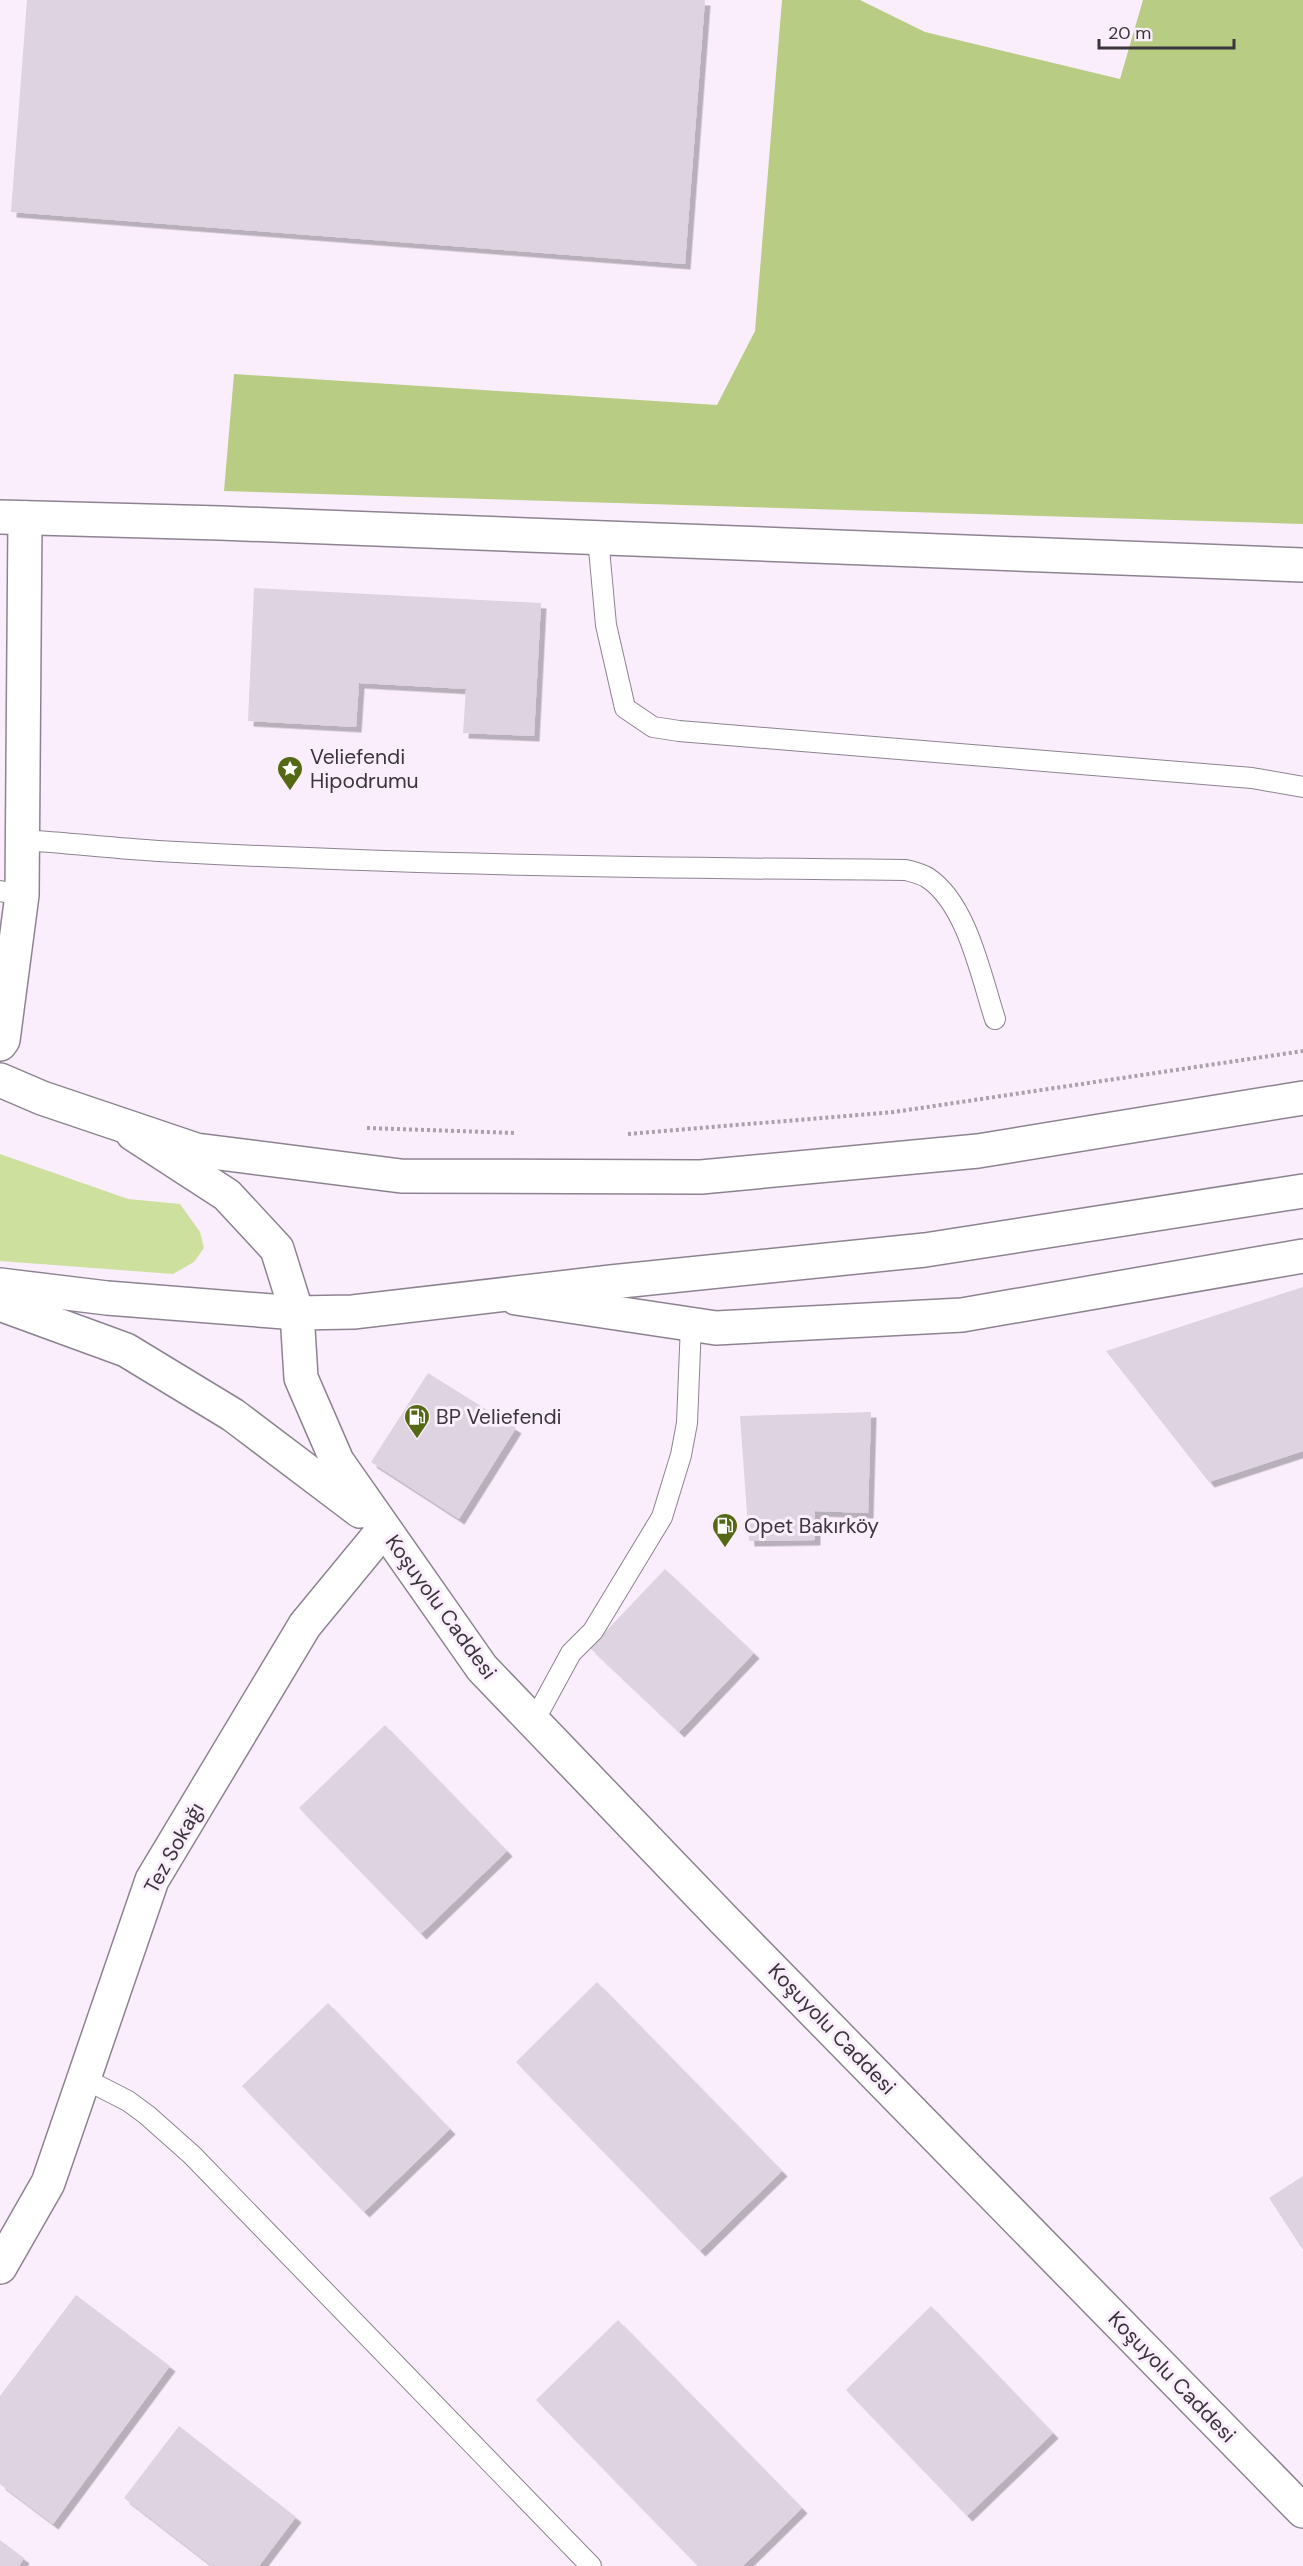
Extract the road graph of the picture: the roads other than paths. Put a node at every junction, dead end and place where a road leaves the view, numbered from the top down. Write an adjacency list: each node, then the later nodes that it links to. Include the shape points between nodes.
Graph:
1 (13, 517): 2 (street); 5 (street)
2 (598, 538): 3 (street); 4 (lane, via 606,625 625,708 653,727 1252,778)
3 (1303, 565)
4 (1303, 788)
5 (23, 840): 6 (street); 7 (lane, via 156,851 379,859 906,870 926,876 945,892 968,934)
6 (7, 898): 8 (street)
7 (995, 1018)
8 (0, 1044)
9 (0, 1080): 11 (street)
10 (1303, 1098): 11 (street, via 978,1151 701,1177 401,1176 196,1150)
11 (116, 1123): 17 (street, Koşuyolu Caddesi, via 227,1195 277,1249)
12 (1303, 1191): 15 (street, via 925,1250)
13 (1303, 1256): 18 (street, via 962,1315 716,1328)
14 (0, 1285): 17 (street)
15 (500, 1295): 17 (street, via 353,1312); 18 (street)
16 (0, 1304): 19 (street, via 126,1350 233,1415)
17 (297, 1313): 19 (street, Koşuyolu Caddesi, via 301,1378 337,1461)
18 (691, 1324): 20 (lane, via 687,1423 662,1517 600,1622 571,1653)
19 (384, 1529): 20 (street, Koşuyolu Caddesi, via 482,1668); 21 (street, Tez Sokağı, via 305,1625 152,1880)
20 (534, 1721): 23 (street, Koşuyolu Caddesi)
21 (84, 2079): 22 (street, Tez Sokağı, via 48,2183); 24 (lane, via 147,2115 192,2155)
22 (0, 2267)
23 (1303, 2511)
24 (591, 2566)

